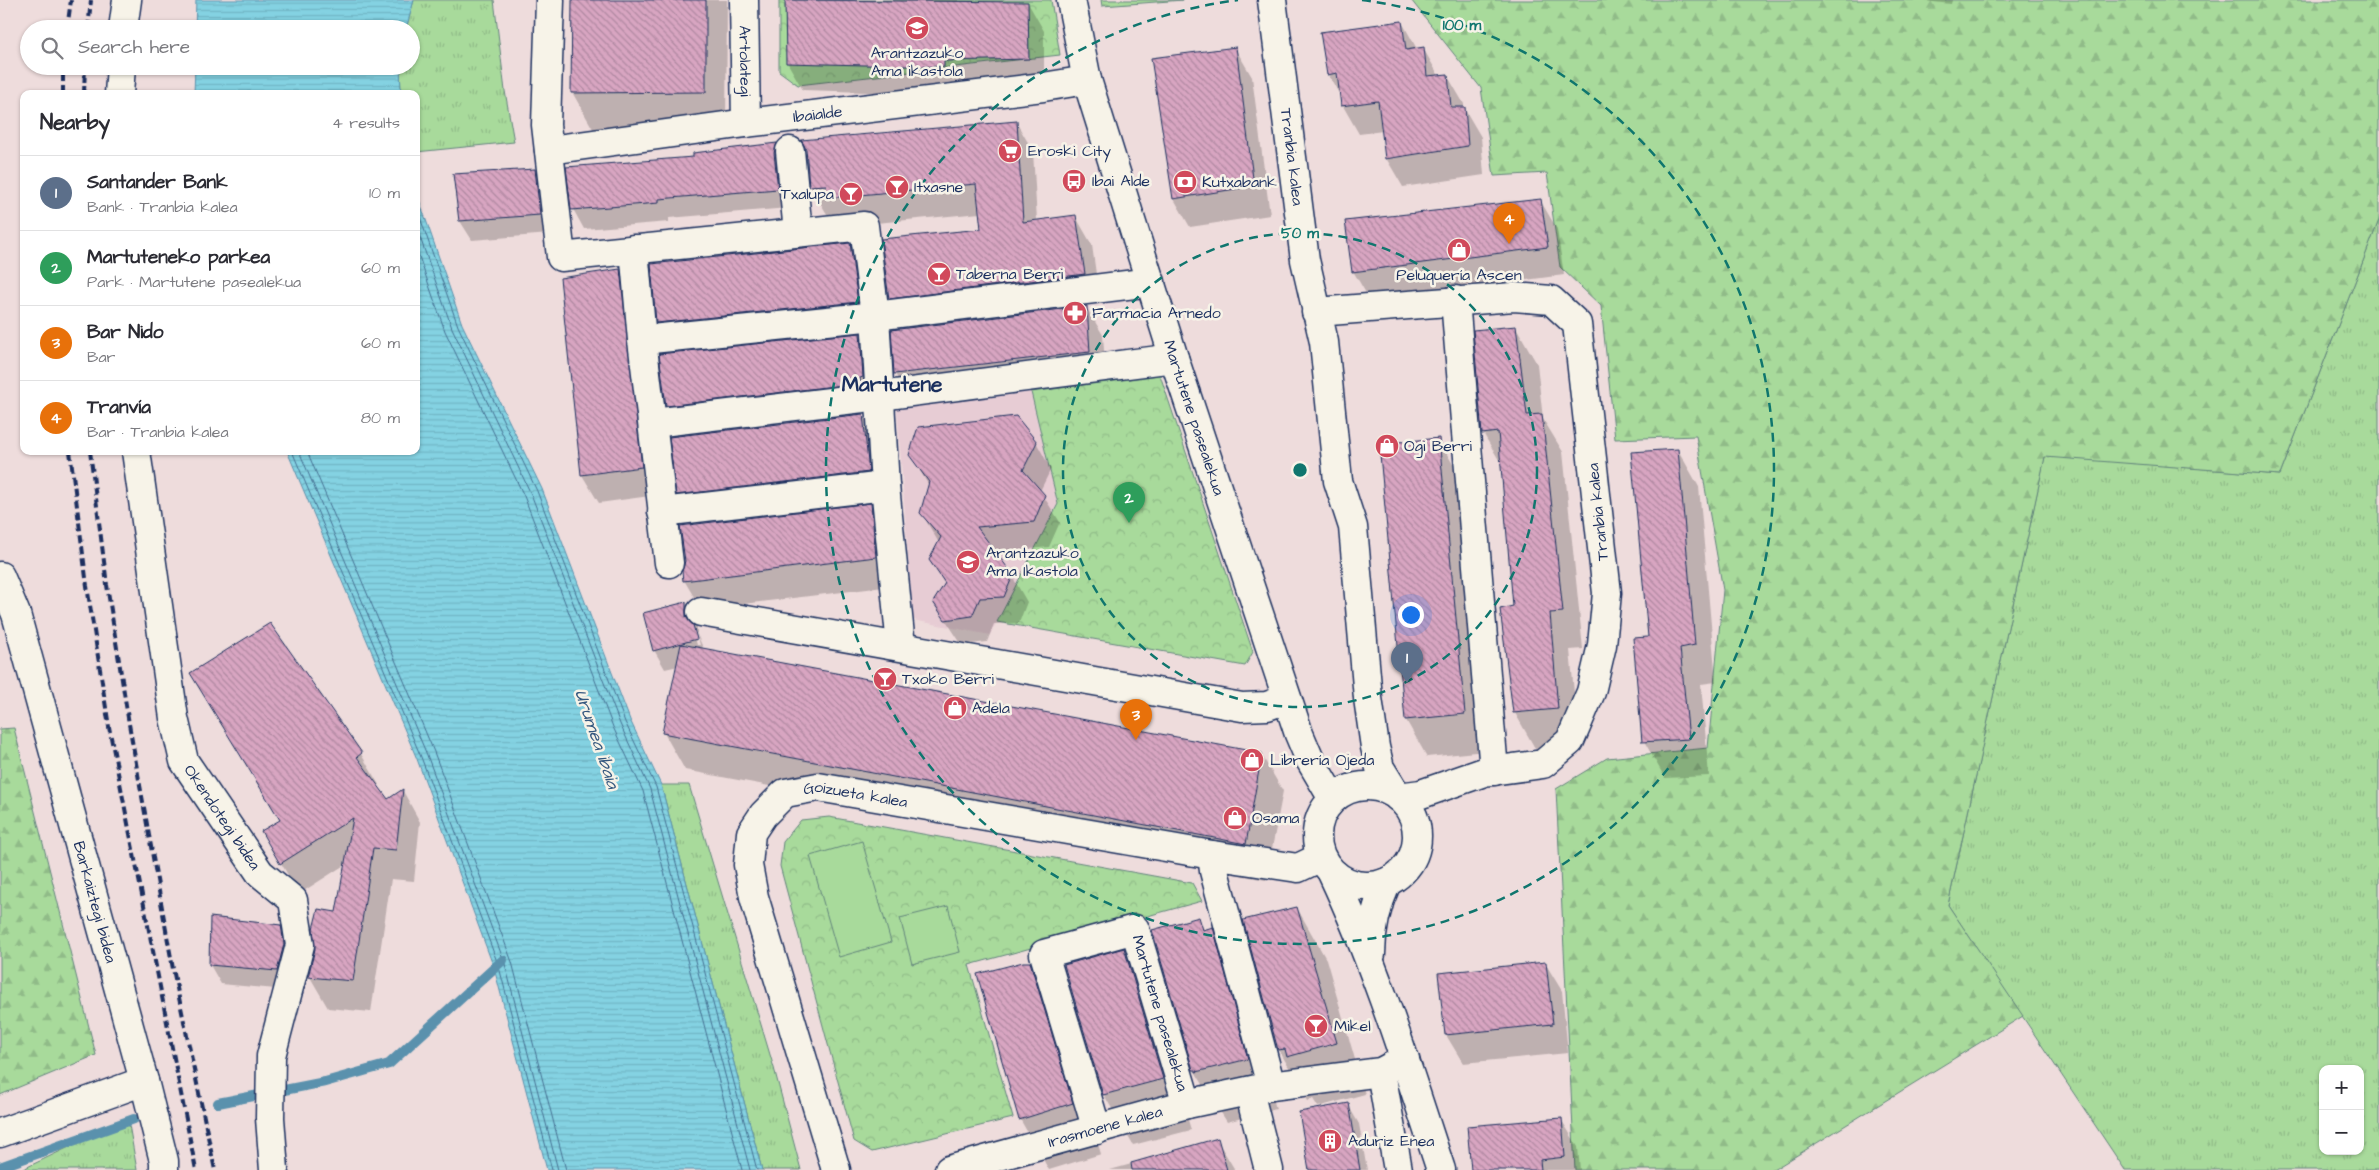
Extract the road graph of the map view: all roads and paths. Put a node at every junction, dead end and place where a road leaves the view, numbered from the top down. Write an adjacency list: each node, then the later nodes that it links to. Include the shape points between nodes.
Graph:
1 (127, 0): 6 (street)
2 (550, 0): 11 (street, via 546,125)
3 (744, 0): 10 (street, Artolategi)
4 (1071, 0): 8 (street, Martutene pasealekua)
5 (1272, 0): 17 (street, Tranbia kalea, via 1305,260)
6 (124, 20)
7 (120, 75): 9 (street)
8 (1087, 80): 10 (street, Ibaialde, via 1044,88); 15 (street, Martutene pasealekua)
9 (119, 90)
10 (746, 123): 11 (street, Ibaialde)
11 (549, 150): 14 (street, via 561,257)
12 (790, 151): 13 (street)
13 (798, 232): 14 (street); 18 (street, via 864,226)
14 (634, 249): 19 (street)
15 (1151, 282): 18 (street); 20 (street, Martutene pasealekua)
16 (1455, 300): 17 (street, Tranbia kalea); 31 (street); 31 (street, Tranbia kalea, via 1514,297 1551,300 1577,324 1606,593 1602,645 1591,692 1570,741 1543,764)
17 (1316, 312): 32 (street, Tranbia kalea, via 1324,342 1338,480 1353,527 1375,747 1380,768)
18 (875, 316): 19 (street); 21 (street)
19 (642, 340): 22 (street)
20 (1174, 358): 21 (street); 30 (street, Martutene pasealekua)
21 (880, 396): 22 (street); 24 (street)
22 (653, 422): 25 (street)
23 (137, 455): 46 (street, Okendotegi bidea, via 174,718 184,761 260,873 293,900 300,945 271,1056 270,1118)
24 (885, 486): 25 (street); 29 (street)
25 (662, 512): 26 (street)
26 (669, 563)
27 (0, 576): 40 (street, Barkaiztegi bidea, via 16,614)
28 (701, 612): 29 (street)
29 (902, 646): 30 (street, via 1242,707 1267,706)
30 (1288, 699): 33 (street, Martutene pasealekua, via 1310,760)
31 (1494, 771): 32 (street, Tranbia kalea, via 1421,794)
32 (1398, 797): 33 (street, via 1372,787 1358,787); 36 (street, via 1416,826 1416,842 1411,859)
33 (1333, 799): 35 (street, via 1321,816 1316,836)
34 (1212, 855): 35 (street, Goizueta kalea, via 1298,868); 41 (street); 47 (street, Goizueta kalea, via 818,787 785,794 763,815 751,833 748,865 754,897)
35 (1326, 865): 36 (street, via 1344,882 1358,886); 37 (street, via 1356,923)
36 (1387, 882): 37 (street, via 1372,924)
37 (1374, 973): 38 (street)
38 (1405, 1059): 39 (street); 51 (street)
39 (1381, 1072): 41 (street, Irasmoene kalea); 50 (street)
40 (144, 1081): 44 (street); 45 (street, Barkaiztegi bidea)
41 (1260, 1089): 42 (street, Irasmoene kalea); 49 (street)
42 (1187, 1104): 43 (street, Irasmoene kalea); 43 (street, Martutene pasealekua, via 1135,929 1044,954)
43 (1097, 1130): 48 (street, Irasmoene kalea)
44 (0, 1133)
45 (164, 1170)
46 (274, 1170)
47 (836, 1170)
48 (949, 1170)
49 (1269, 1170)
50 (1398, 1170)
51 (1441, 1170)

